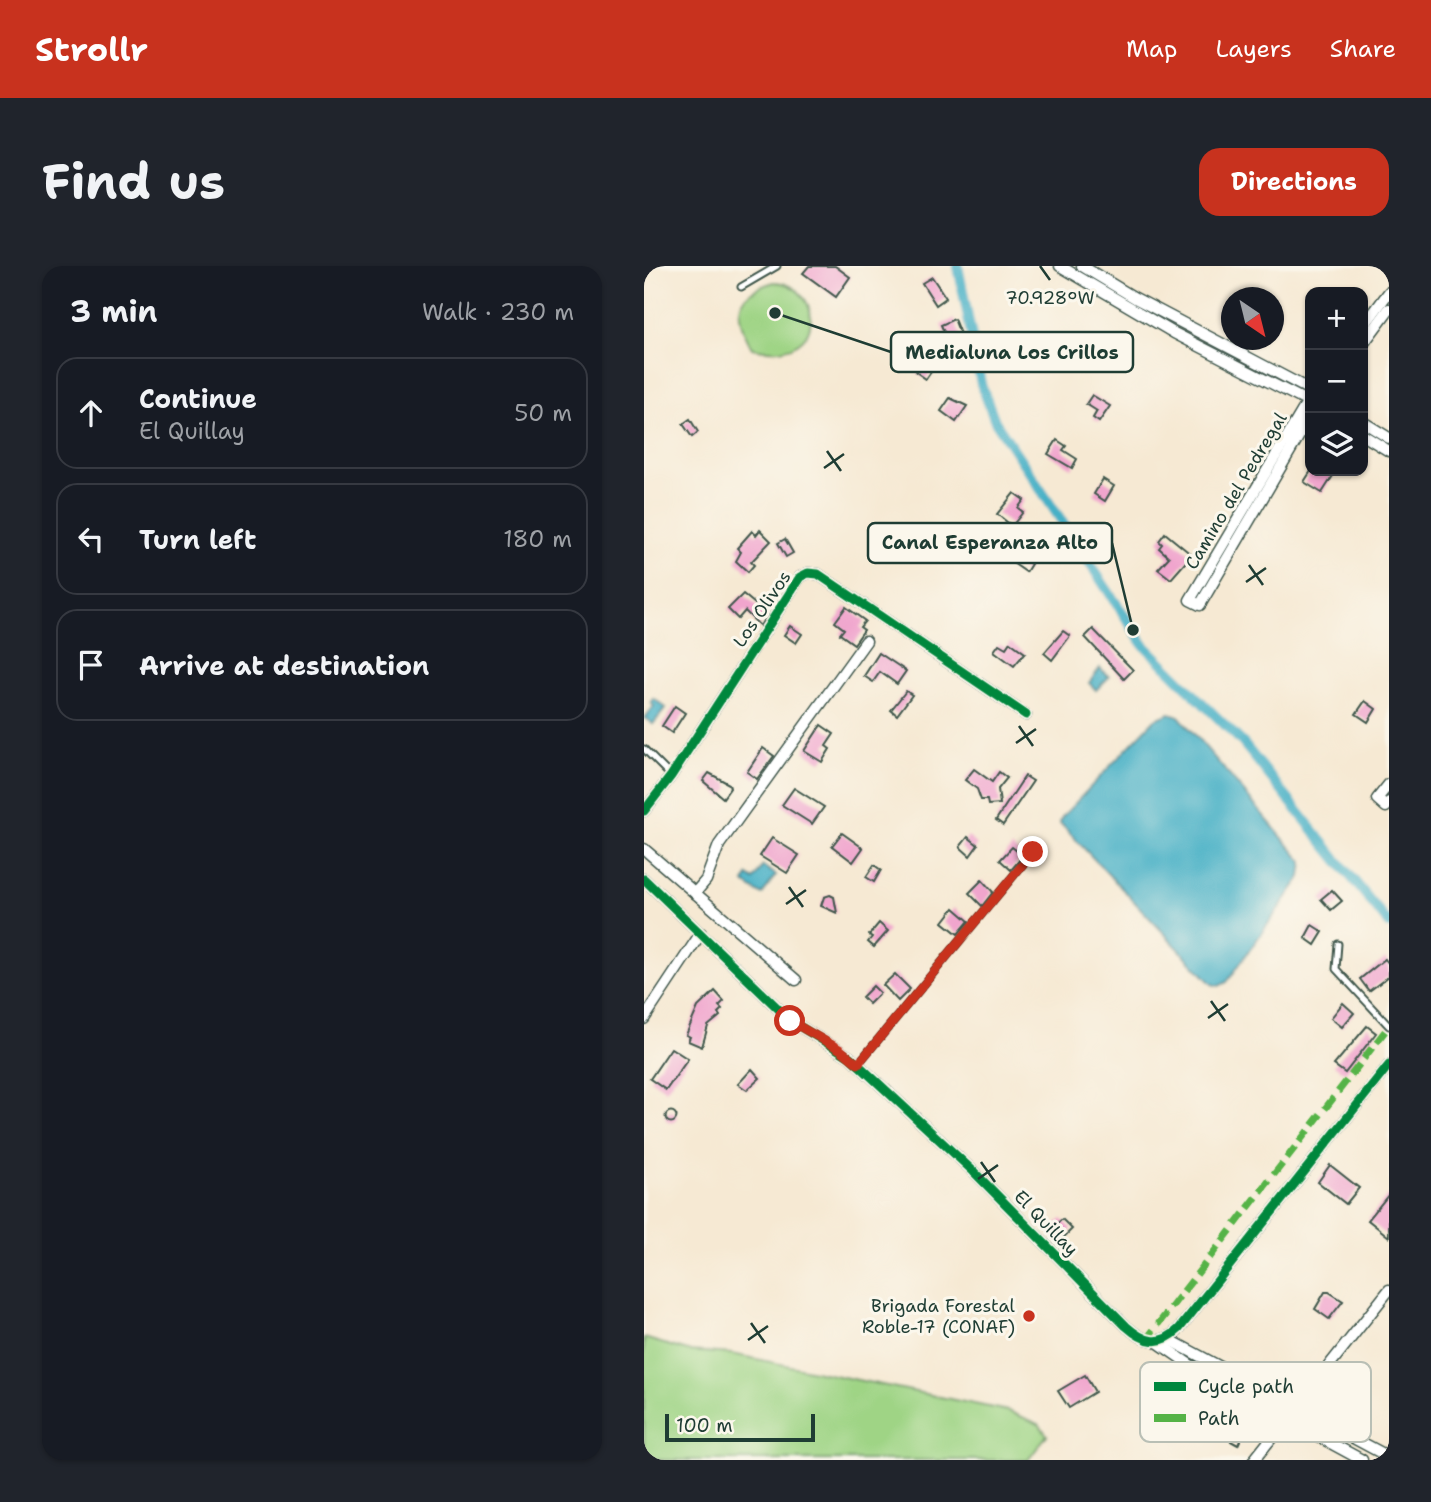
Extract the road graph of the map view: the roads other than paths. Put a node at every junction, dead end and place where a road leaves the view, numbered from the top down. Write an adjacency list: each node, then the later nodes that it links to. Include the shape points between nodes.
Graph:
1 (776, 266): 4 (lane)
2 (1060, 266): 10 (street, via 1174,333)
3 (1082, 266): 9 (street)
4 (741, 287)
5 (1389, 292): 7 (street)
6 (1389, 309): 8 (street)
7 (1368, 320)
8 (1368, 337)
9 (1305, 387)
10 (1305, 399)
11 (1305, 408): 13 (street, Camino del Pedregal, via 1190,600 1200,605)
12 (1368, 425): 15 (street)
13 (1305, 426)
14 (1368, 438): 16 (street)
15 (1389, 438)
16 (1389, 451)
17 (866, 641): 27 (street, via 719,845 706,880)
18 (1026, 715): 20 (street, Los Olivos, via 818,574 808,573 800,577)
19 (644, 749): 20 (lane)
20 (671, 776): 23 (street, Los Olivos)
21 (1389, 784): 22 (street, via 1377,799)
22 (1387, 804)
23 (644, 811)
24 (644, 849): 27 (street)
25 (1033, 852): 33 (lane)
26 (644, 878): 28 (street, El Quillay)
27 (695, 893): 30 (street)
28 (701, 933): 31 (street); 33 (street, El Quillay, via 790,1021)
29 (1338, 944): 32 (lane, via 1336,969)
30 (796, 980)
31 (644, 1019)
32 (1389, 1026)
33 (858, 1064): 37 (street, El Quillay, via 973,1171 1126,1326 1145,1341)
34 (1389, 1065): 36 (street)
35 (1389, 1290): 40 (street)
36 (1168, 1339): 37 (street); 39 (street)
37 (1157, 1342): 38 (street, El Quillay)
38 (1186, 1362)
39 (1212, 1362)
40 (1332, 1362)
41 (1268, 1442): 45 (street)
42 (1329, 1442): 46 (street, El Quillay)
43 (1361, 1442): 44 (street)
44 (1389, 1457)
45 (1254, 1460)
46 (1362, 1460)

